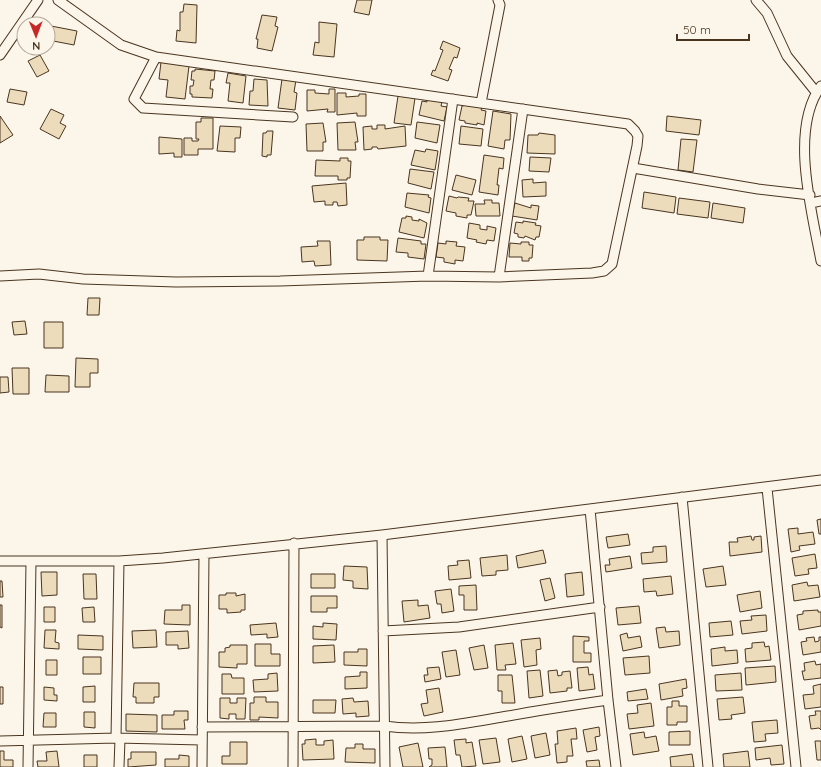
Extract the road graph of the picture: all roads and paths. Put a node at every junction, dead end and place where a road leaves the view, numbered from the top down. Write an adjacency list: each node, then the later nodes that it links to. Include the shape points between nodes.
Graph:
1 (38, 0): 5 (street)
2 (58, 0): 6 (street, via 121,45)
3 (498, 0): 9 (street, via 500,5)
4 (756, 0): 7 (street, via 767,13 787,56)
5 (0, 55)
6 (156, 57): 8 (street); 11 (street, via 134,99 143,108)
7 (819, 89): 13 (street, via 809,112 806,128)
8 (453, 99): 9 (street); 17 (street)
9 (481, 103): 10 (street)
10 (523, 109): 12 (street, via 632,126 638,136); 18 (street)
11 (293, 117)
12 (632, 168): 13 (street); 18 (street, via 612,264 609,268 592,273)
13 (810, 199): 14 (street); 15 (street)
14 (821, 201)
15 (821, 261)
16 (0, 276): 17 (street, via 39,274 83,279 160,282)
17 (428, 276): 18 (street)
18 (499, 277)
19 (821, 480): 20 (street)
20 (767, 488): 21 (street); 46 (street)
21 (682, 497): 22 (street); 45 (street)
22 (590, 509): 23 (street); 29 (street)
23 (382, 535): 24 (street); 30 (street)
24 (294, 543): 25 (street); 32 (street)
25 (204, 554): 28 (street); 34 (street)
26 (0, 561): 27 (street)
27 (31, 561): 28 (street); 38 (street)
28 (119, 561): 35 (street)
29 (600, 607): 30 (street, via 459,627); 31 (street)
30 (383, 631): 33 (street)
31 (608, 700): 33 (street, via 476,723 403,728); 44 (street)
32 (293, 726): 33 (street); 34 (street); 42 (street)
33 (384, 726): 43 (street)
34 (202, 727): 36 (street)
35 (118, 738): 36 (street); 38 (street); 40 (street)
36 (202, 740): 41 (street)
37 (0, 741): 38 (street)
38 (28, 741): 39 (street)
39 (28, 767)
40 (119, 767)
41 (202, 767)
42 (293, 767)
43 (385, 767)
44 (616, 767)
45 (708, 767)
46 (796, 767)

